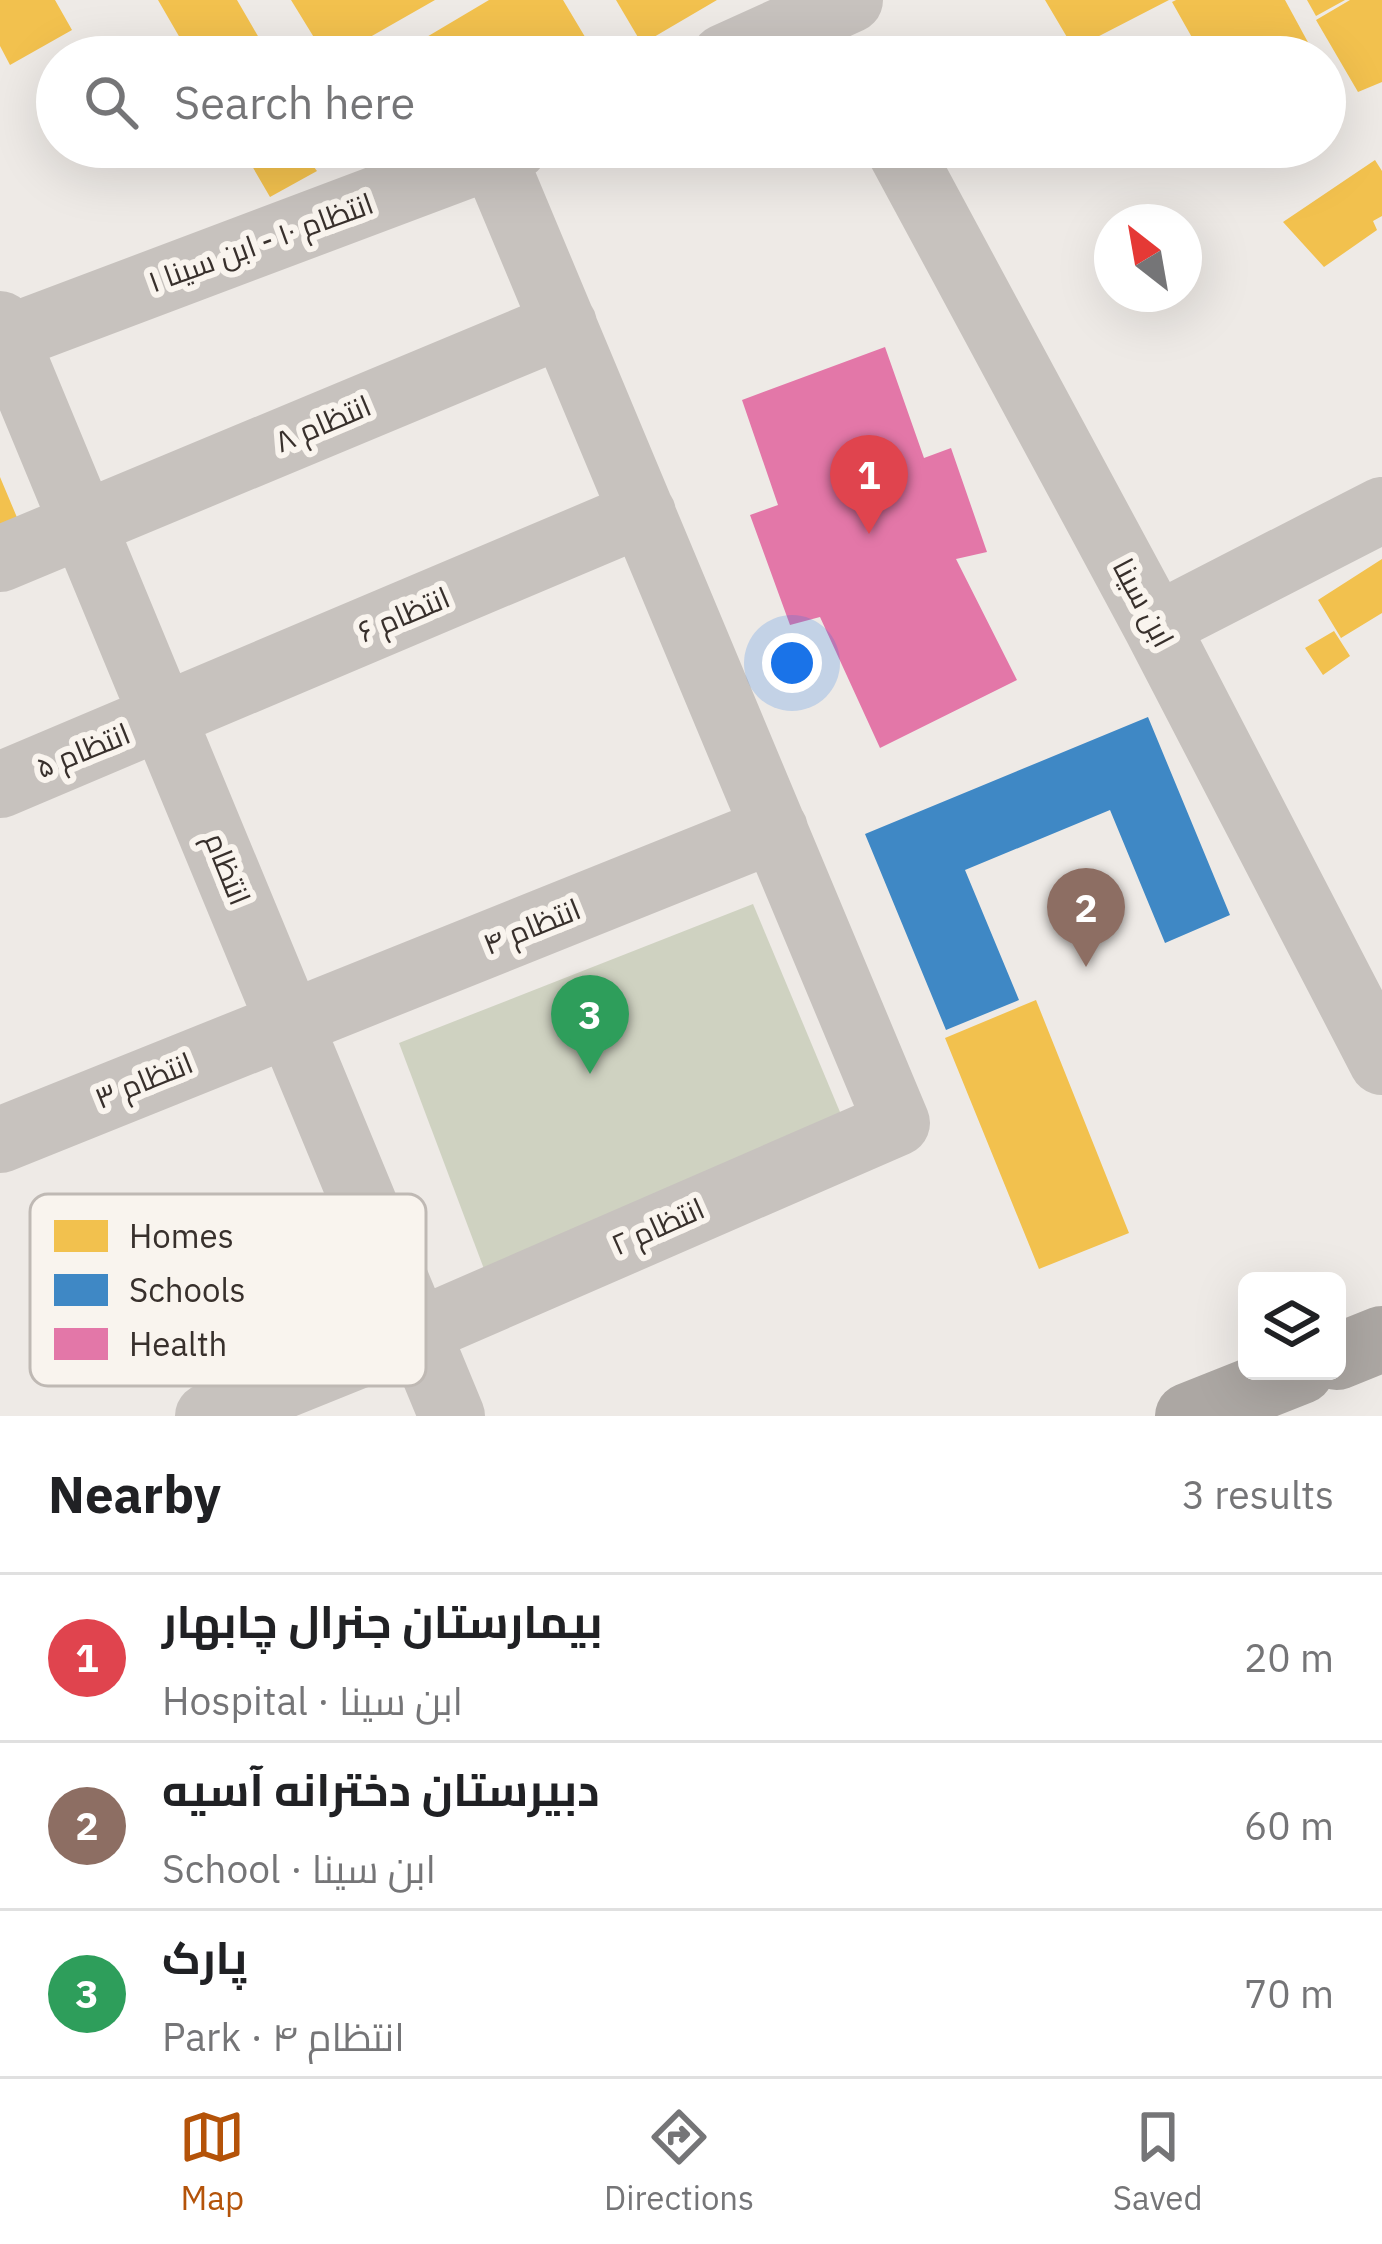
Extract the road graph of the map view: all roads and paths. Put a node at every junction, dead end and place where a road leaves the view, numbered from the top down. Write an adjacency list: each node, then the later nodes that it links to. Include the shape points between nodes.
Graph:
1 (836, 17): 2 (street)
2 (783, 36)
3 (460, 168): 7 (street, انتظام ۱۰ - ابن سینا ۱)
4 (510, 168): 6 (street)
5 (909, 168): 12 (street, ابن سینا)
6 (564, 324): 9 (street); 10 (street, انتظام ۸)
7 (2, 334): 10 (street, انتظام)
8 (1382, 509): 12 (street)
9 (643, 513): 13 (street, انتظام ۶); 15 (street)
10 (83, 524): 11 (street, انتظام ۸); 13 (street, انتظام)
11 (0, 559)
12 (1156, 626): 17 (street, ابن سینا)
13 (165, 717): 14 (street, انتظام ۵); 16 (street, انتظام)
14 (0, 785)
15 (775, 829): 16 (street, انتظام ۴); 20 (street, انتظام ۲, via 897,1123)
16 (289, 1022): 18 (street, انتظام ۳); 19 (street, انتظام)
17 (1382, 1062)
18 (0, 1140)
19 (361, 1194)
20 (426, 1328)
21 (1382, 1339): 23 (main road)
22 (426, 1349): 27 (street, انتظام)
23 (1346, 1353)
24 (1278, 1380): 28 (main road)
25 (282, 1386): 26 (street, انتظام ۲)
26 (208, 1416)
27 (452, 1416)
28 (1188, 1416)

